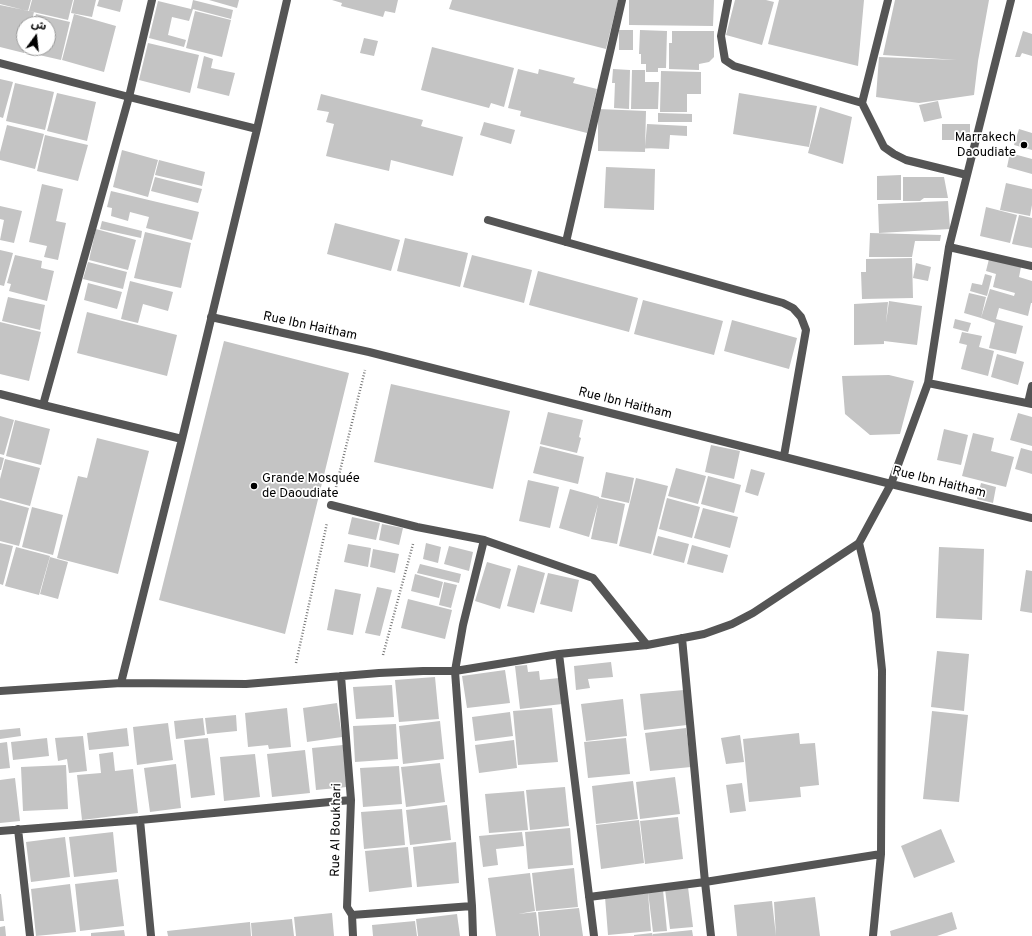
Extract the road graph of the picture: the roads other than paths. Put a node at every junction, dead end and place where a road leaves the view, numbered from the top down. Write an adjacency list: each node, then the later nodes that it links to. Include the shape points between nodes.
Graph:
1 (152, 0): 8 (street)
2 (287, 0): 10 (street)
3 (622, 0): 13 (street)
4 (728, 0): 9 (street, via 721,36 725,60 734,66)
5 (888, 0): 9 (street)
6 (1011, 0): 11 (street)
7 (0, 63): 8 (street)
8 (129, 97): 10 (street); 21 (street)
9 (862, 103): 11 (street, via 884,147 894,154 906,160)
10 (257, 129): 16 (street)
11 (966, 175): 14 (street)
12 (488, 220): 13 (street)
13 (566, 242): 23 (street, via 783,303 793,308 801,317 806,330)
14 (949, 248): 15 (street); 17 (street)
15 (1032, 266)
16 (211, 317): 22 (street); 23 (street, Rue Ibn Haitham, via 369,352)
17 (928, 383): 20 (street); 24 (street)
18 (1032, 386): 20 (street)
19 (0, 394): 21 (street)
20 (1030, 403)
21 (43, 406): 22 (street)
22 (182, 439): 34 (street)
23 (784, 456): 24 (street, Rue Ibn Haitham)
24 (891, 484): 26 (street, Rue Ibn Haitham); 28 (street)
25 (331, 505): 27 (street, via 417,527)
26 (1032, 518)
27 (484, 540): 30 (street, via 593,578); 32 (street, via 463,625)
28 (859, 543): 29 (street, via 753,613 704,634); 40 (street, via 876,613 882,670)
29 (682, 638): 30 (street); 41 (street)
30 (647, 645): 31 (street)
31 (559, 654): 32 (street); 42 (street)
32 (455, 671): 33 (street); 43 (street)
33 (341, 676): 34 (street, via 246,684); 36 (street, Rue Al Boukhari)
34 (121, 683): 35 (street)
35 (0, 690)
36 (352, 800): 37 (street); 44 (street, Rue Al Boukhari, via 347,906)
37 (140, 820): 38 (street); 46 (street)
38 (18, 829): 39 (street); 45 (street)
39 (0, 831)
40 (881, 854): 41 (street); 51 (street)
41 (705, 882): 42 (street); 50 (street)
42 (590, 897): 49 (street)
43 (472, 906): 44 (street); 48 (street)
44 (352, 915): 47 (street, Rue Al Boukhari)
45 (30, 936)
46 (152, 936)
47 (353, 936)
48 (473, 936)
49 (594, 936)
50 (711, 936)
51 (873, 936)

